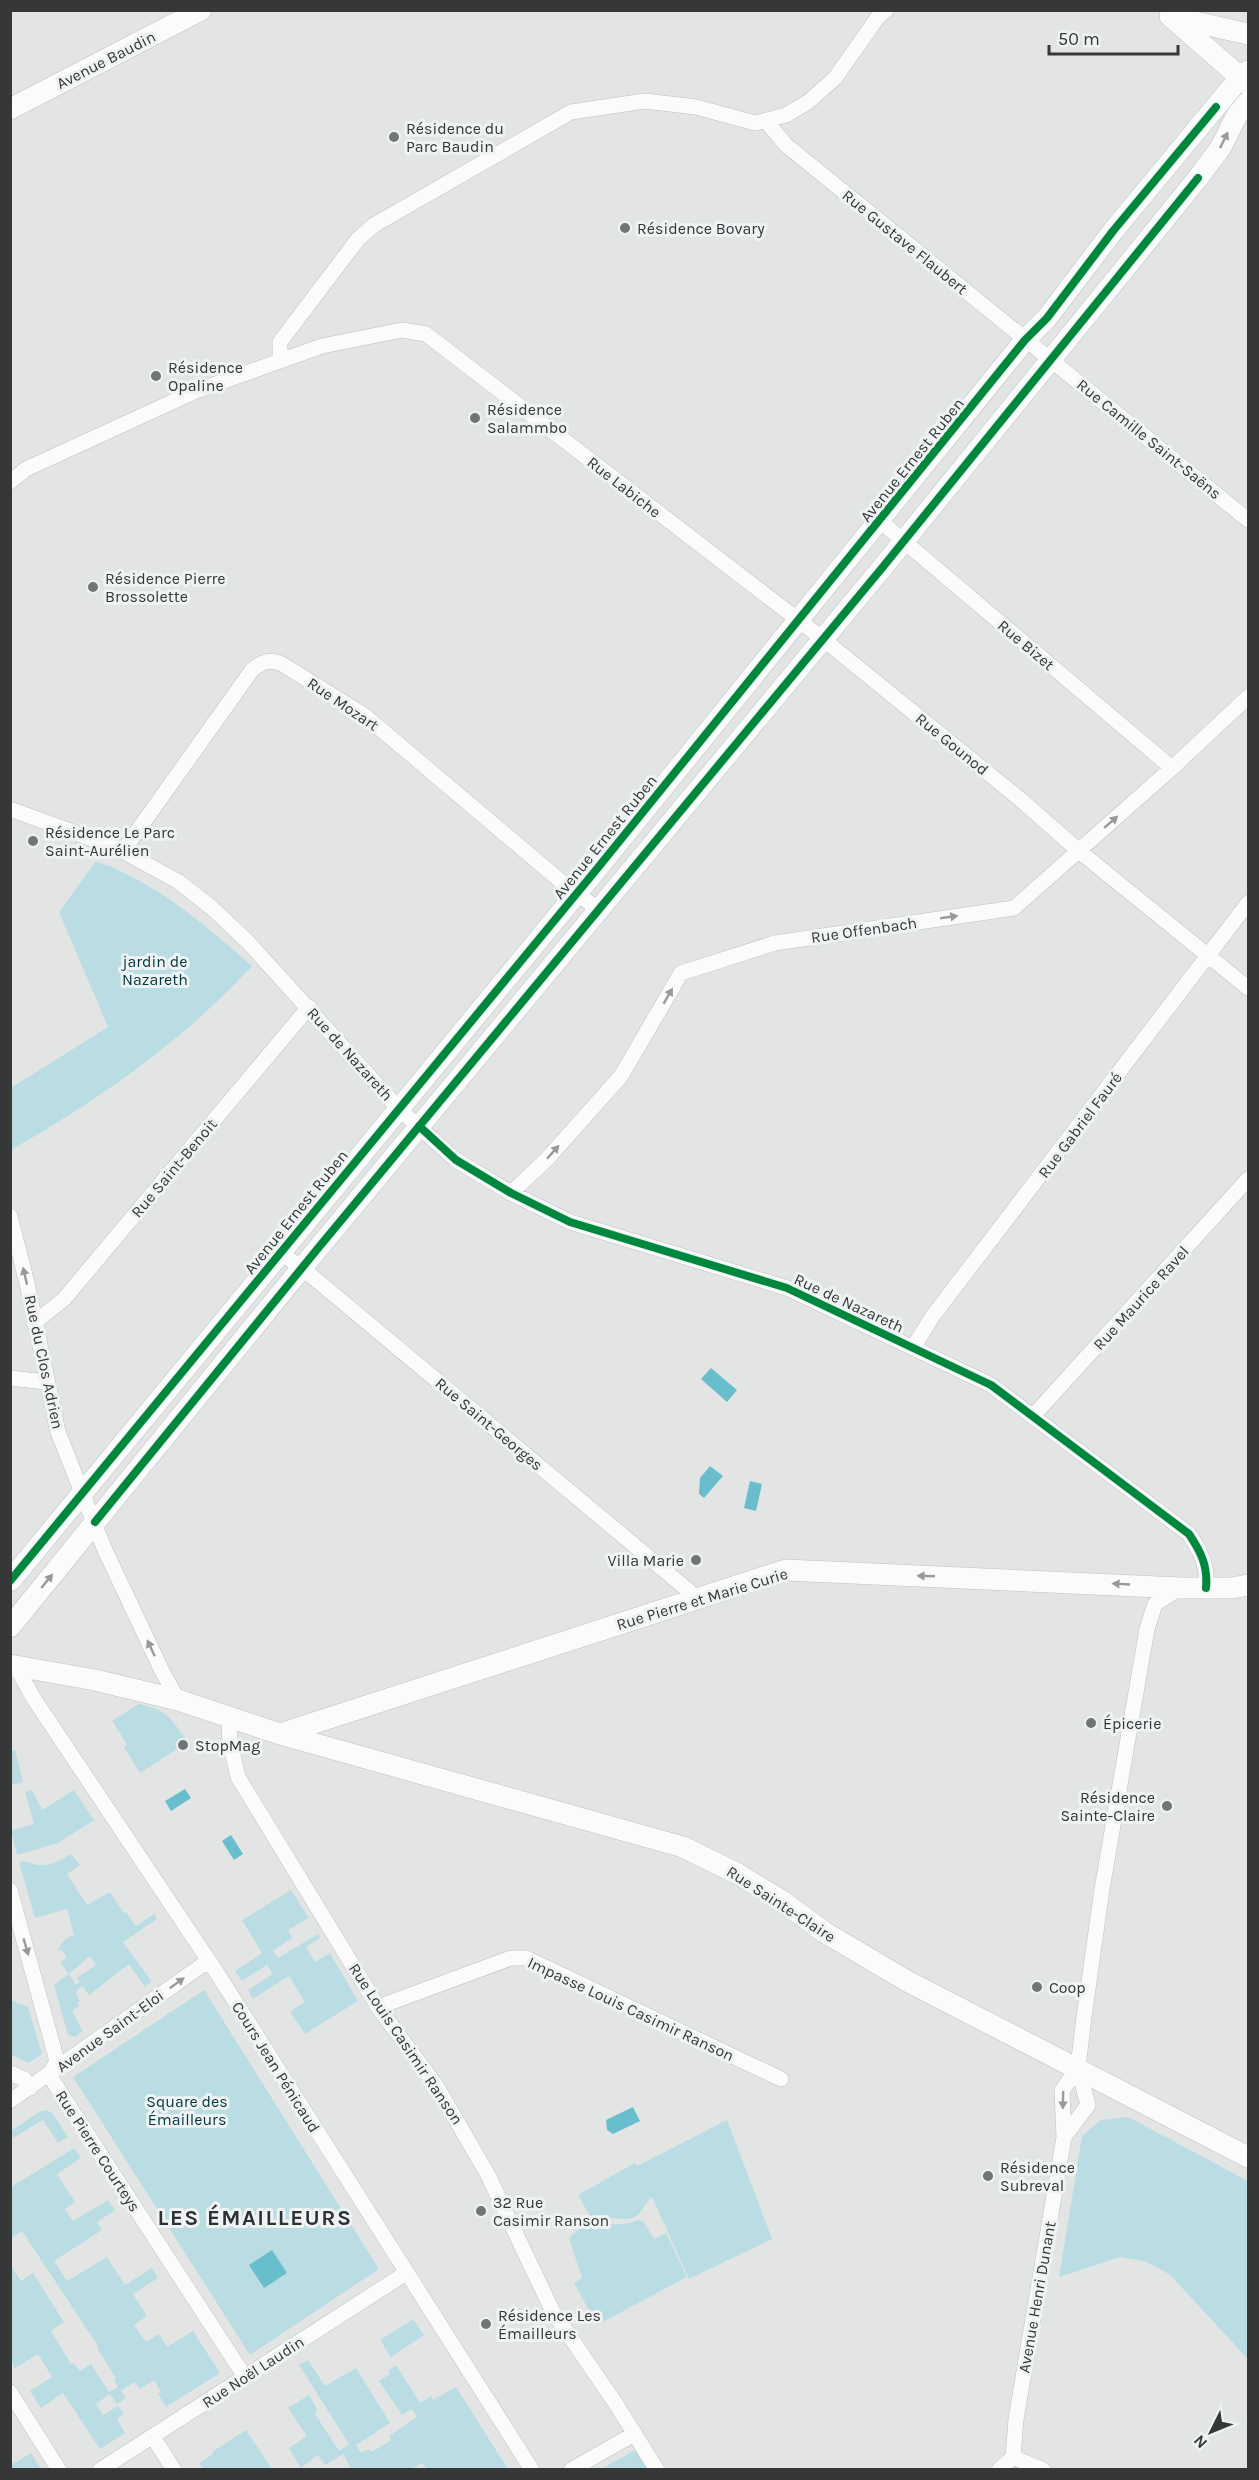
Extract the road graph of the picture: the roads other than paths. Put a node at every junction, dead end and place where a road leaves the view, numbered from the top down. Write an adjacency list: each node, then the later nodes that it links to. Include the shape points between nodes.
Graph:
1 (201, 10): 7 (street, Avenue Baudin)
2 (886, 10): 8 (street, via 835,78 808,102)
3 (1164, 13): 4 (street); 5 (street)
4 (1248, 34)
5 (1246, 77): 9 (street, Avenue Ernest Ruben)
6 (1248, 102): 10 (street, one-way to 6, via 1198,178)
7 (10, 109)
8 (766, 121): 9 (street, Rue Gustave Flaubert, via 786,145); 11 (street, via 755,123 696,107 645,101 571,112 419,197 358,238 280,342)
9 (1025, 340): 10 (street, Rue Gustave Flaubert); 14 (street, Avenue Ernest Ruben)
10 (1050, 358): 13 (street, Rue Camille Saint-Saëns); 15 (street)
11 (280, 361): 12 (street, via 196,392 26,469); 16 (street, Rue Labiche, via 322,346 402,330 426,334)
12 (10, 482)
13 (1248, 520)
14 (880, 521): 15 (street, Rue Bizet); 16 (street, Avenue Ernest Ruben)
15 (903, 542): 17 (street); 19 (street, Rue Bizet)
16 (798, 621): 17 (street, Rue Labiche); 23 (street, Avenue Ernest Ruben)
17 (823, 639): 22 (street, Rue Gounod); 25 (street)
18 (1248, 697): 19 (street, Rue Offenbach)
19 (1172, 768): 22 (street, Rue Offenbach, one-way to 19)
20 (10, 809): 21 (street, Rue de Nazareth)
21 (123, 851): 23 (street, Rue Mozart, via 252,670 261,662 272,660 364,715); 28 (street, Rue de Nazareth, via 179,882 212,908)
22 (1078, 851): 26 (street); 32 (street, Rue Offenbach, one-way to 22, via 621,1076 681,973 775,943 1014,908)
23 (576, 894): 25 (street, Rue Mozart); 29 (street, Avenue Ernest Ruben)
24 (1248, 903): 26 (street, Rue Gabriel Fauré)
25 (598, 909): 30 (street)
26 (1208, 956): 27 (street); 37 (street, Rue Gabriel Fauré, via 932,1317)
27 (1248, 987)
28 (309, 1007): 29 (street, Rue de Nazareth); 36 (street, Rue Saint-Benoit, via 64,1299)
29 (399, 1109): 30 (street, Rue de Nazareth); 34 (street, Avenue Ernest Ruben)
30 (419, 1126): 32 (street, Rue de Nazareth, via 456,1160); 35 (street)
31 (1248, 1179): 40 (street, Rue Maurice Ravel)
32 (511, 1193): 37 (street, Rue de Nazareth, via 570,1222 786,1288)
33 (10, 1216): 36 (street, Rue du Clos Adrien, one-way to 33)
34 (280, 1253): 35 (street, Rue Saint-Georges); 41 (street, Avenue Ernest Ruben)
35 (302, 1268): 42 (street); 47 (street, Rue Saint-Georges, via 688,1592)
36 (34, 1323): 39 (street, Rue du Clos Adrien)
37 (913, 1348): 40 (street, Rue de Nazareth, via 991,1385)
38 (10, 1377): 39 (street)
39 (46, 1382): 41 (street, Rue du Clos Adrien, via 58,1432)
40 (1033, 1416): 46 (street, Rue de Nazareth, via 1189,1534 1202,1552)
41 (82, 1494): 42 (street, Rue du Clos Adrien); 43 (street, Avenue Ernest Ruben)
42 (95, 1522): 48 (street, one-way to 42); 50 (street, Rue du Clos Adrien, one-way to 42)
43 (10, 1581)
44 (1248, 1585): 46 (street, Rue Pierre et Marie Curie)
45 (1180, 1588): 46 (street, Rue Pierre et Marie Curie); 47 (street, Rue Pierre et Marie Curie, one-way to 47, via 786,1570); 56 (street, via 1155,1604 1147,1629 1102,1889)
46 (1206, 1588)
47 (691, 1600): 52 (street, Rue Pierre et Marie Curie)
48 (10, 1627)
49 (13, 1666): 50 (street, Rue Sainte-Claire); 54 (street, Cours Jean Pénicaud)
50 (178, 1700): 51 (street, Rue Sainte-Claire)
51 (229, 1716): 52 (street, Rue Sainte-Claire); 55 (street, Rue Louis Casimir Ranson, via 238,1777)
52 (280, 1734): 56 (street, Rue Sainte-Claire, via 683,1846 738,1874 824,1932 908,1980)
53 (10, 1890): 58 (street, one-way to 58, via 57,2061)
54 (208, 1961): 58 (street, Avenue Saint-Eloi, one-way to 54); 64 (street, Cours Jean Pénicaud)
55 (378, 2007): 59 (street, Impasse Louis Casimir Ranson, via 511,1958 526,1958); 67 (street, Rue Louis Casimir Ranson, via 438,2087 488,2175 553,2312)
56 (1078, 2067): 62 (street, Avenue Henri Dunant, one-way to 62, via 1062,2091); 62 (street, Avenue Henri Dunant, via 1088,2105); 63 (street, Rue Sainte-Claire)
57 (10, 2073): 60 (street, via 24,2079)
58 (49, 2075): 60 (street, Avenue Saint-Eloi); 65 (street, Rue Pierre Courteys)
59 (781, 2079)
60 (30, 2088): 61 (street, Avenue Saint-Eloi)
61 (10, 2101)
62 (1064, 2137): 69 (street, Avenue Henri Dunant, via 1016,2419)
63 (1248, 2157)
64 (406, 2273): 65 (street, Rue Noël Laudin); 73 (street, Cours Jean Pénicaud)
65 (244, 2377): 68 (street, Rue Noël Laudin)
66 (10, 2392): 70 (street)
67 (634, 2434): 74 (street); 75 (street, Rue Louis Casimir Ranson)
68 (153, 2437): 71 (street, Rue Noël Laudin); 72 (street)
69 (1013, 2457): 76 (street); 77 (street)
70 (60, 2469)
71 (100, 2469)
72 (174, 2469)
73 (532, 2469)
74 (571, 2469)
75 (657, 2469)
76 (999, 2469)
77 (1043, 2469)

